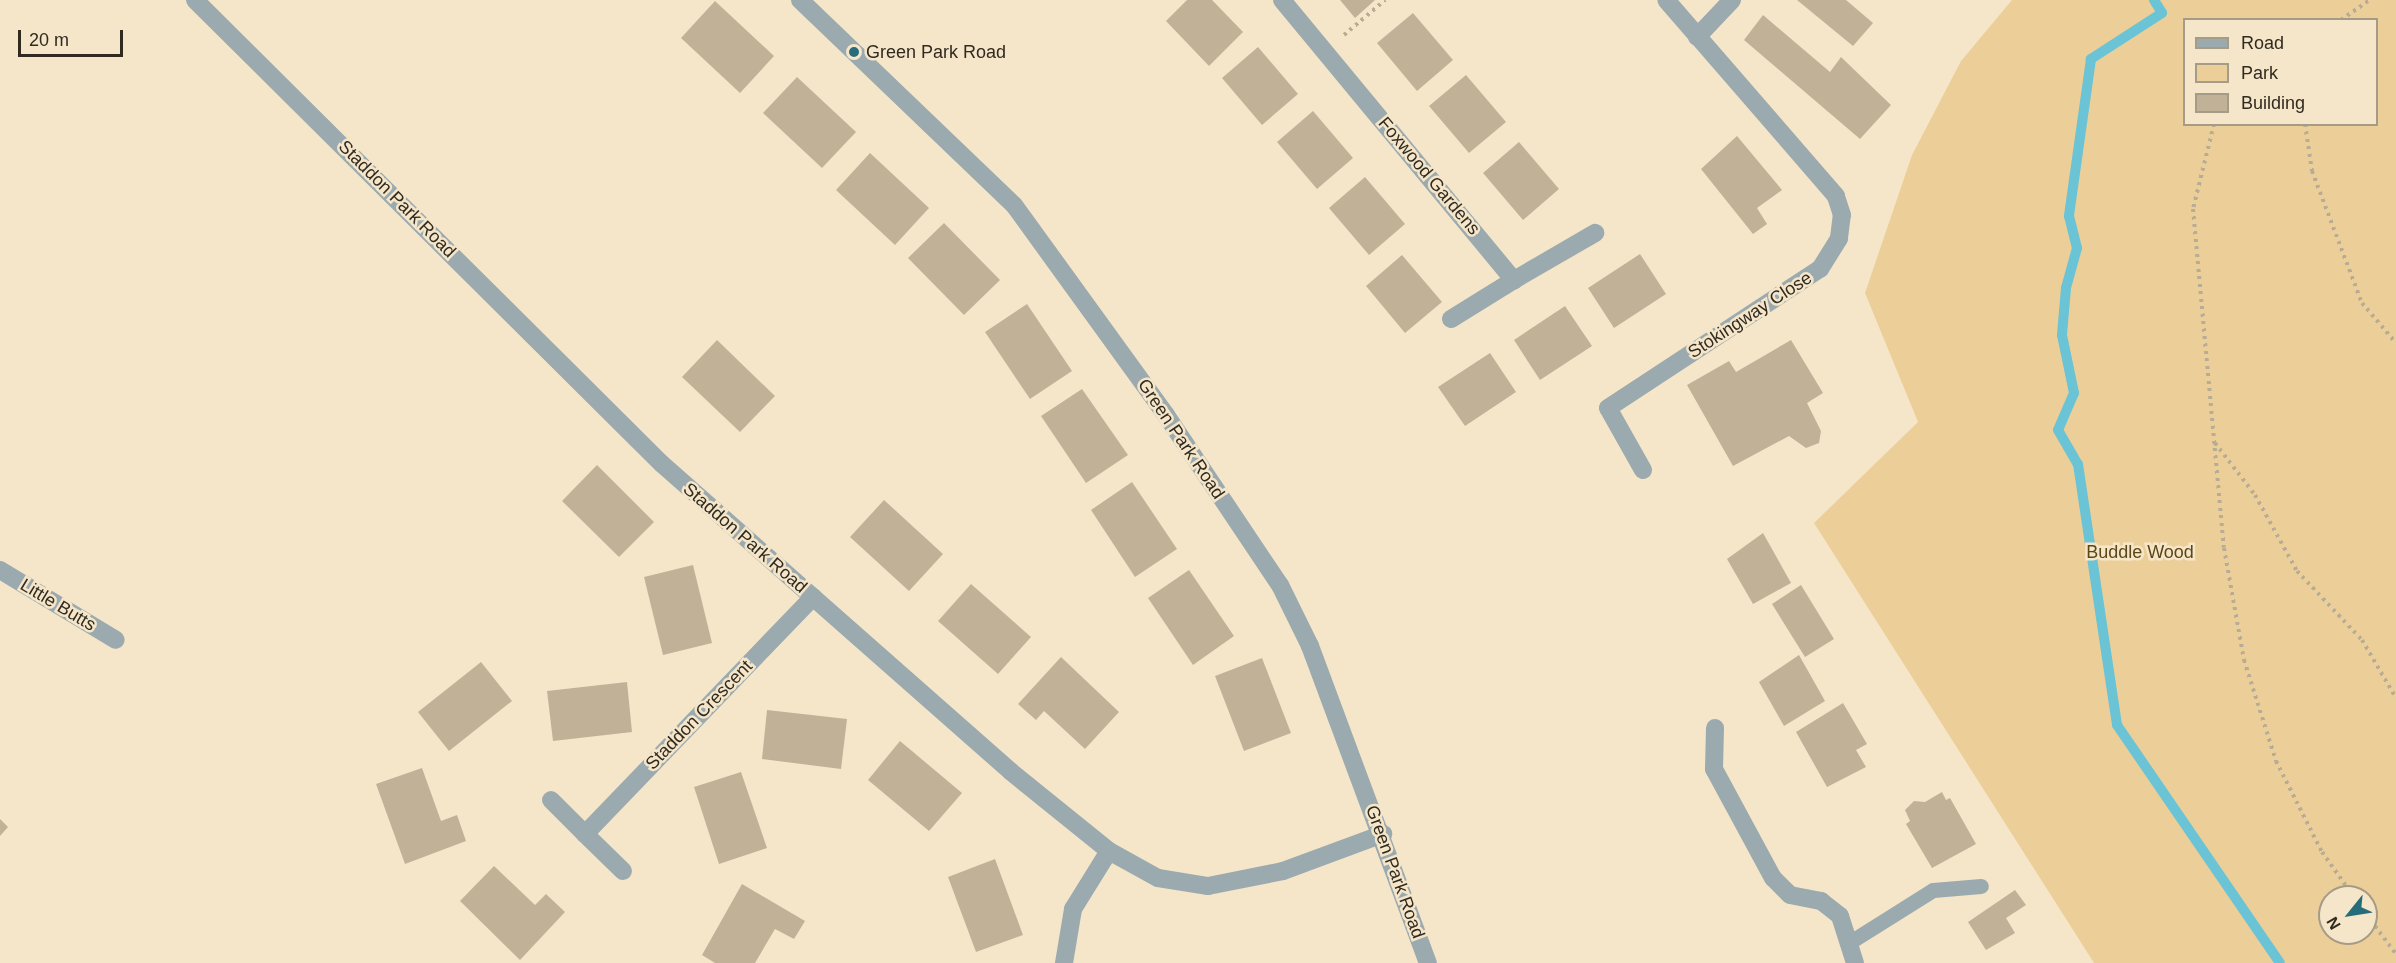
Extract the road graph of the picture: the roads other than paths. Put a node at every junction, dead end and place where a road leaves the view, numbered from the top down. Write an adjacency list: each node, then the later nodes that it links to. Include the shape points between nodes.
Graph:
1 (195, 0): 12 (street, Staddon Park Road, via 662,464)
2 (800, 0): 17 (street, Green Park Road, via 1014,205 1166,415 1280,585 1310,646)
3 (1282, 0): 8 (street, Foxwood Gardens)
4 (1666, 0): 6 (street, Stokingway Close)
5 (1732, 0): 6 (street)
6 (1697, 37): 10 (street, Stokingway Close, via 1836,196 1842,215 1839,238 1820,269 1608,408)
7 (1595, 232): 8 (street)
8 (1514, 280): 9 (street)
9 (1451, 320)
10 (1643, 470)
11 (0, 570): 13 (street, Little Butts)
12 (813, 597): 16 (street, Staddon Crescent); 18 (street, Staddon Park Road, via 1010,771)
13 (116, 640)
14 (1715, 728): 21 (street, via 1714,769 1773,878 1791,895 1821,901 1840,916)
15 (551, 800): 16 (street)
16 (585, 834): 19 (street)
17 (1383, 834): 18 (street, Staddon Park Road, via 1283,871 1208,886 1158,878); 23 (street, Green Park Road)
18 (1109, 851): 22 (street, via 1072,909)
19 (623, 871)
20 (1981, 886): 21 (lane, via 1933,890)
21 (1850, 942): 24 (street)
22 (1064, 963)
23 (1428, 963)
24 (1855, 963)

